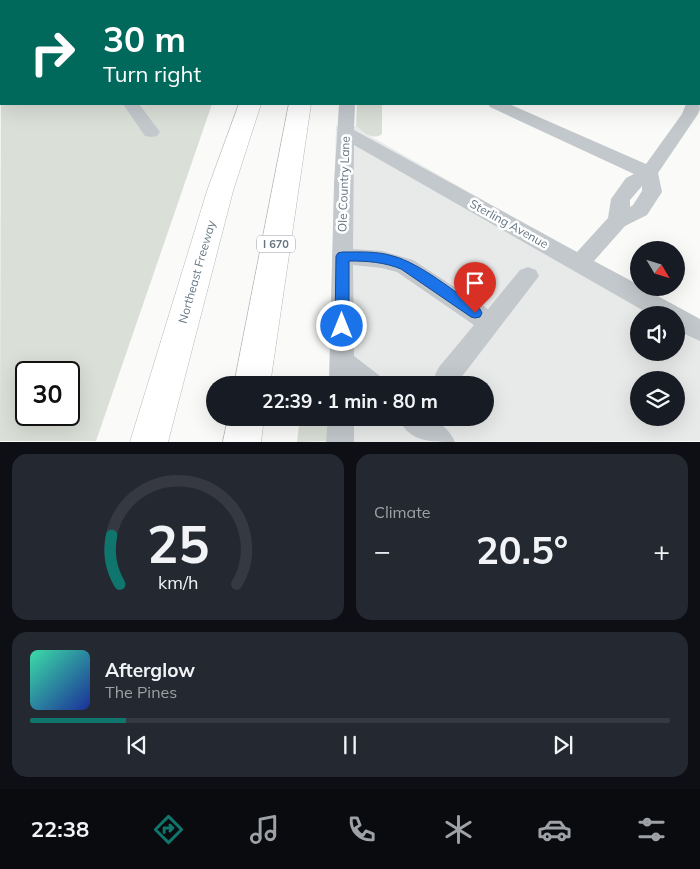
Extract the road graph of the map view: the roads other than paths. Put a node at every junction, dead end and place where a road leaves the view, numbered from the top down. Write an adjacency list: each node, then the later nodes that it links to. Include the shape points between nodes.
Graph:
1 (132, 105): 8 (street)
2 (242, 105): 11 (highway)
3 (250, 105): 11 (highway, Northeast Freeway)
4 (300, 105): 21 (highway, I 670)
5 (347, 105): 9 (street, Ole Country Lane)
6 (498, 105): 10 (street)
7 (694, 105): 10 (street)
8 (151, 132)
9 (346, 133): 12 (street, Ole Country Lane); 13 (street, Sterling Avenue)
10 (649, 173): 13 (street, via 652,192 640,210 618,221)
11 (220, 191): 25 (highway, Northeast Freeway)
12 (342, 256): 16 (street, via 392,260); 19 (street, Ole Country Lane)
13 (579, 264): 15 (street, Sterling Avenue)
14 (528, 276): 16 (street)
15 (656, 306)
16 (490, 322): 20 (street)
17 (685, 323): 18 (street)
18 (700, 331)
19 (342, 373)
20 (448, 375)
21 (254, 376)
22 (245, 426): 26 (highway)
23 (341, 426): 27 (street)
24 (421, 426): 28 (street)
25 (149, 442)
26 (242, 442)
27 (340, 442)
28 (441, 442)

